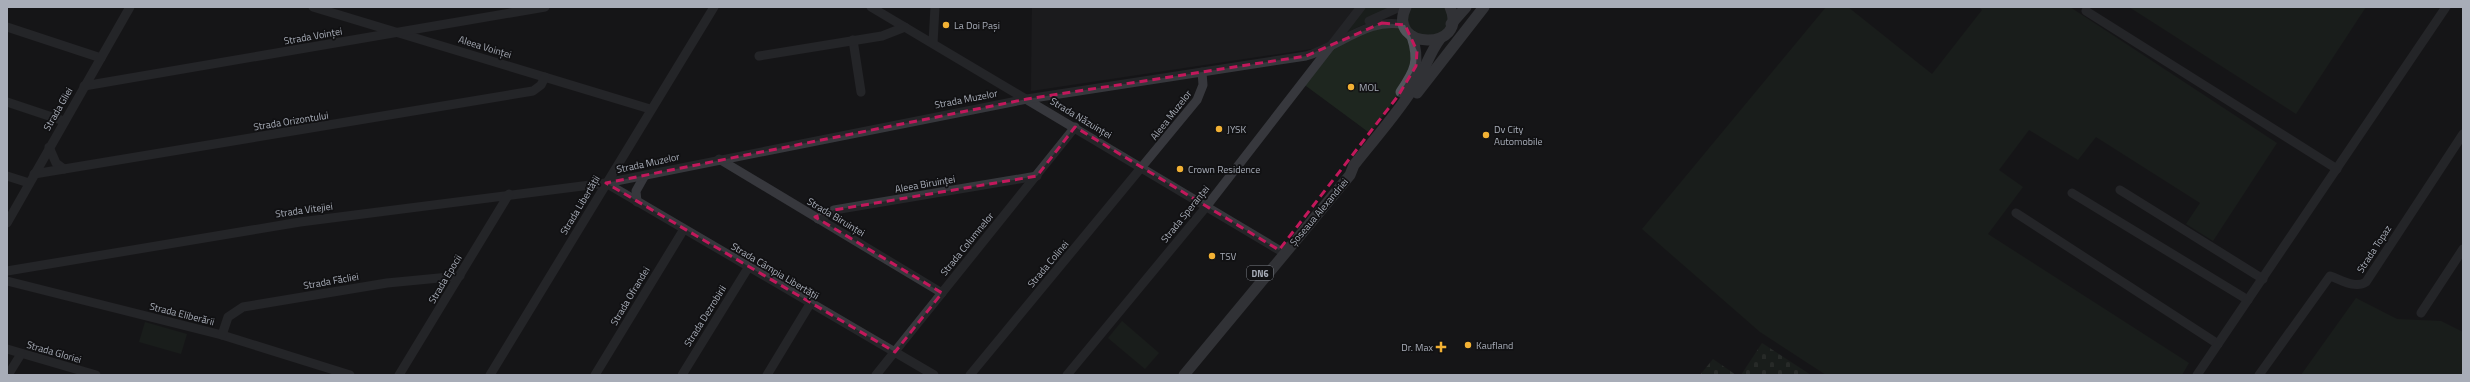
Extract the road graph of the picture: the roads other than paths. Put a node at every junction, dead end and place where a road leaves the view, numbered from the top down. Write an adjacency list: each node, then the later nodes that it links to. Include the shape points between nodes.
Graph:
1 (130, 7): 26 (street, Strada Gliei)
2 (313, 7): 19 (street, Aleea Voinței)
3 (545, 7): 19 (street, Strada Voinței)
4 (714, 7): 33 (street, Strada Libertății)
5 (871, 7): 18 (street, Strada Năzuinței)
6 (935, 7): 23 (street)
7 (1361, 7): 24 (street, Strada Speranței)
8 (1400, 7): 24 (street, via 1350,31)
9 (1406, 7): 16 (main road, via 1403,17)
10 (1450, 7): 15 (main road)
11 (1466, 7): 15 (main road, DN6)
12 (1484, 7): 44 (main road, DN6)
13 (2446, 7): 41 (street)
14 (2086, 11): 41 (street)
15 (1452, 24): 21 (main road, DN6)
16 (1405, 25): 20 (main road, DN6); 24 (street, Strada Muzelor, via 1382,23)
17 (7, 27): 26 (street)
18 (905, 27): 22 (street, via 882,36); 23 (street, Strada Năzuinței)
19 (398, 32): 28 (street, Aleea Voinței); 29 (street, Strada Voinței)
20 (1412, 36): 21 (main road, via 1426,42); 59 (main road, Șoseaua Alexandriei / DN6, via 1418,58 1407,84 1344,170)
21 (1440, 39): 44 (main road, Șoseaua Alexandriei / DN6, via 1428,56 1413,88 1354,165)
22 (853, 40): 25 (street); 30 (street)
23 (932, 43): 31 (street, Strada Năzuinței)
24 (1332, 46): 27 (street, Strada Muzelor, via 1306,56); 53 (street, Strada Speranței)
25 (759, 56)
26 (101, 58): 29 (street, Strada Gliei)
27 (1202, 72): 31 (street, Strada Muzelor); 39 (street, Aleea Muzelor, via 1201,94)
28 (545, 77): 33 (street, Aleea Voinței); 40 (street, Strada Orizontului, via 541,85 533,91)
29 (84, 86): 34 (street, Strada Gliei)
30 (861, 92)
31 (1027, 98): 35 (street, Strada Năzuinței); 38 (street, Strada Muzelor)
32 (7, 102): 34 (street)
33 (650, 109): 48 (street, Strada Libertății)
34 (64, 121): 37 (street, Strada Gliei)
35 (1075, 127): 39 (street, Strada Năzuinței); 46 (street, Strada Columnelor)
36 (2463, 134): 89 (street, Strada Topaz, via 2366,282 2356,286 2330,276)
37 (49, 147): 40 (street, via 56,163); 42 (street, Strada Gliei)
38 (719, 159): 43 (street, Strada Muzelor); 55 (street, Strada Biruinței)
39 (1144, 168): 53 (street, Strada Năzuinței); 84 (street, Strada Colinei)
40 (64, 169): 42 (street, Strada Orizontului)
41 (2337, 169): 63 (street)
42 (34, 174): 47 (street, Strada Gliei)
43 (645, 175): 48 (street, Strada Muzelor); 52 (street, via 636,191)
44 (1350, 175): 87 (main road, Șoseaua Alexandriei / DN6)
45 (7, 176): 47 (street)
46 (1037, 176): 55 (street, Aleea Biruinței, via 834,210); 65 (street, Strada Columnelor)
47 (29, 183): 56 (street, Strada Gliei)
48 (606, 183): 51 (street, Strada Vitejiei); 52 (street, Strada Câmpia Libertății); 78 (street, Strada Libertății)
49 (2120, 190): 63 (street)
50 (2072, 192): 66 (street)
51 (509, 194): 61 (street, Strada Vitejiei, via 300,222); 62 (street, Strada Epocii)
52 (637, 202): 57 (street, Strada Câmpia Libertății)
53 (1206, 207): 59 (street, Strada Năzuinței); 85 (street, Strada Speranței)
54 (2016, 213): 70 (street)
55 (818, 219): 65 (street, Strada Biruinței)
56 (7, 223)
57 (684, 229): 60 (street, Strada Câmpia Libertății); 79 (street, Strada Ofrandei)
58 (2463, 249): 68 (street)
59 (1279, 250): 86 (main road, Șoseaua Alexandriei / DN6)
60 (748, 268): 67 (street, Strada Câmpia Libertății); 80 (street, Strada Dezrobirii)
61 (7, 271)
62 (460, 276): 69 (street, Strada Făcliei, via 387,283 242,307 228,317); 77 (street, Strada Epocii)
63 (2263, 279): 66 (street)
64 (7, 281): 69 (street, Strada Eliberării)
65 (942, 293): 72 (street, Strada Columnelor)
66 (2248, 300): 70 (street)
67 (810, 304): 72 (street, Strada Câmpia Libertății); 81 (street)
68 (2421, 313)
69 (222, 335): 76 (street, Strada Eliberării)
70 (2218, 344): 88 (street)
71 (7, 349): 73 (street, Strada Gloriei)
72 (895, 352): 82 (street, Strada Columnelor); 83 (street, Strada Câmpia Libertății)
73 (21, 354): 74 (street, Strada Gloriei); 75 (street)
74 (92, 374)
75 (8, 375)
76 (350, 375)
77 (399, 375)
78 (490, 375)
79 (595, 375)
80 (682, 375)
81 (767, 375)
82 (876, 375)
83 (934, 375)
84 (970, 375)
85 (1067, 375)
86 (1175, 375)
87 (1184, 375)
88 (2197, 375)
89 (2259, 375)

